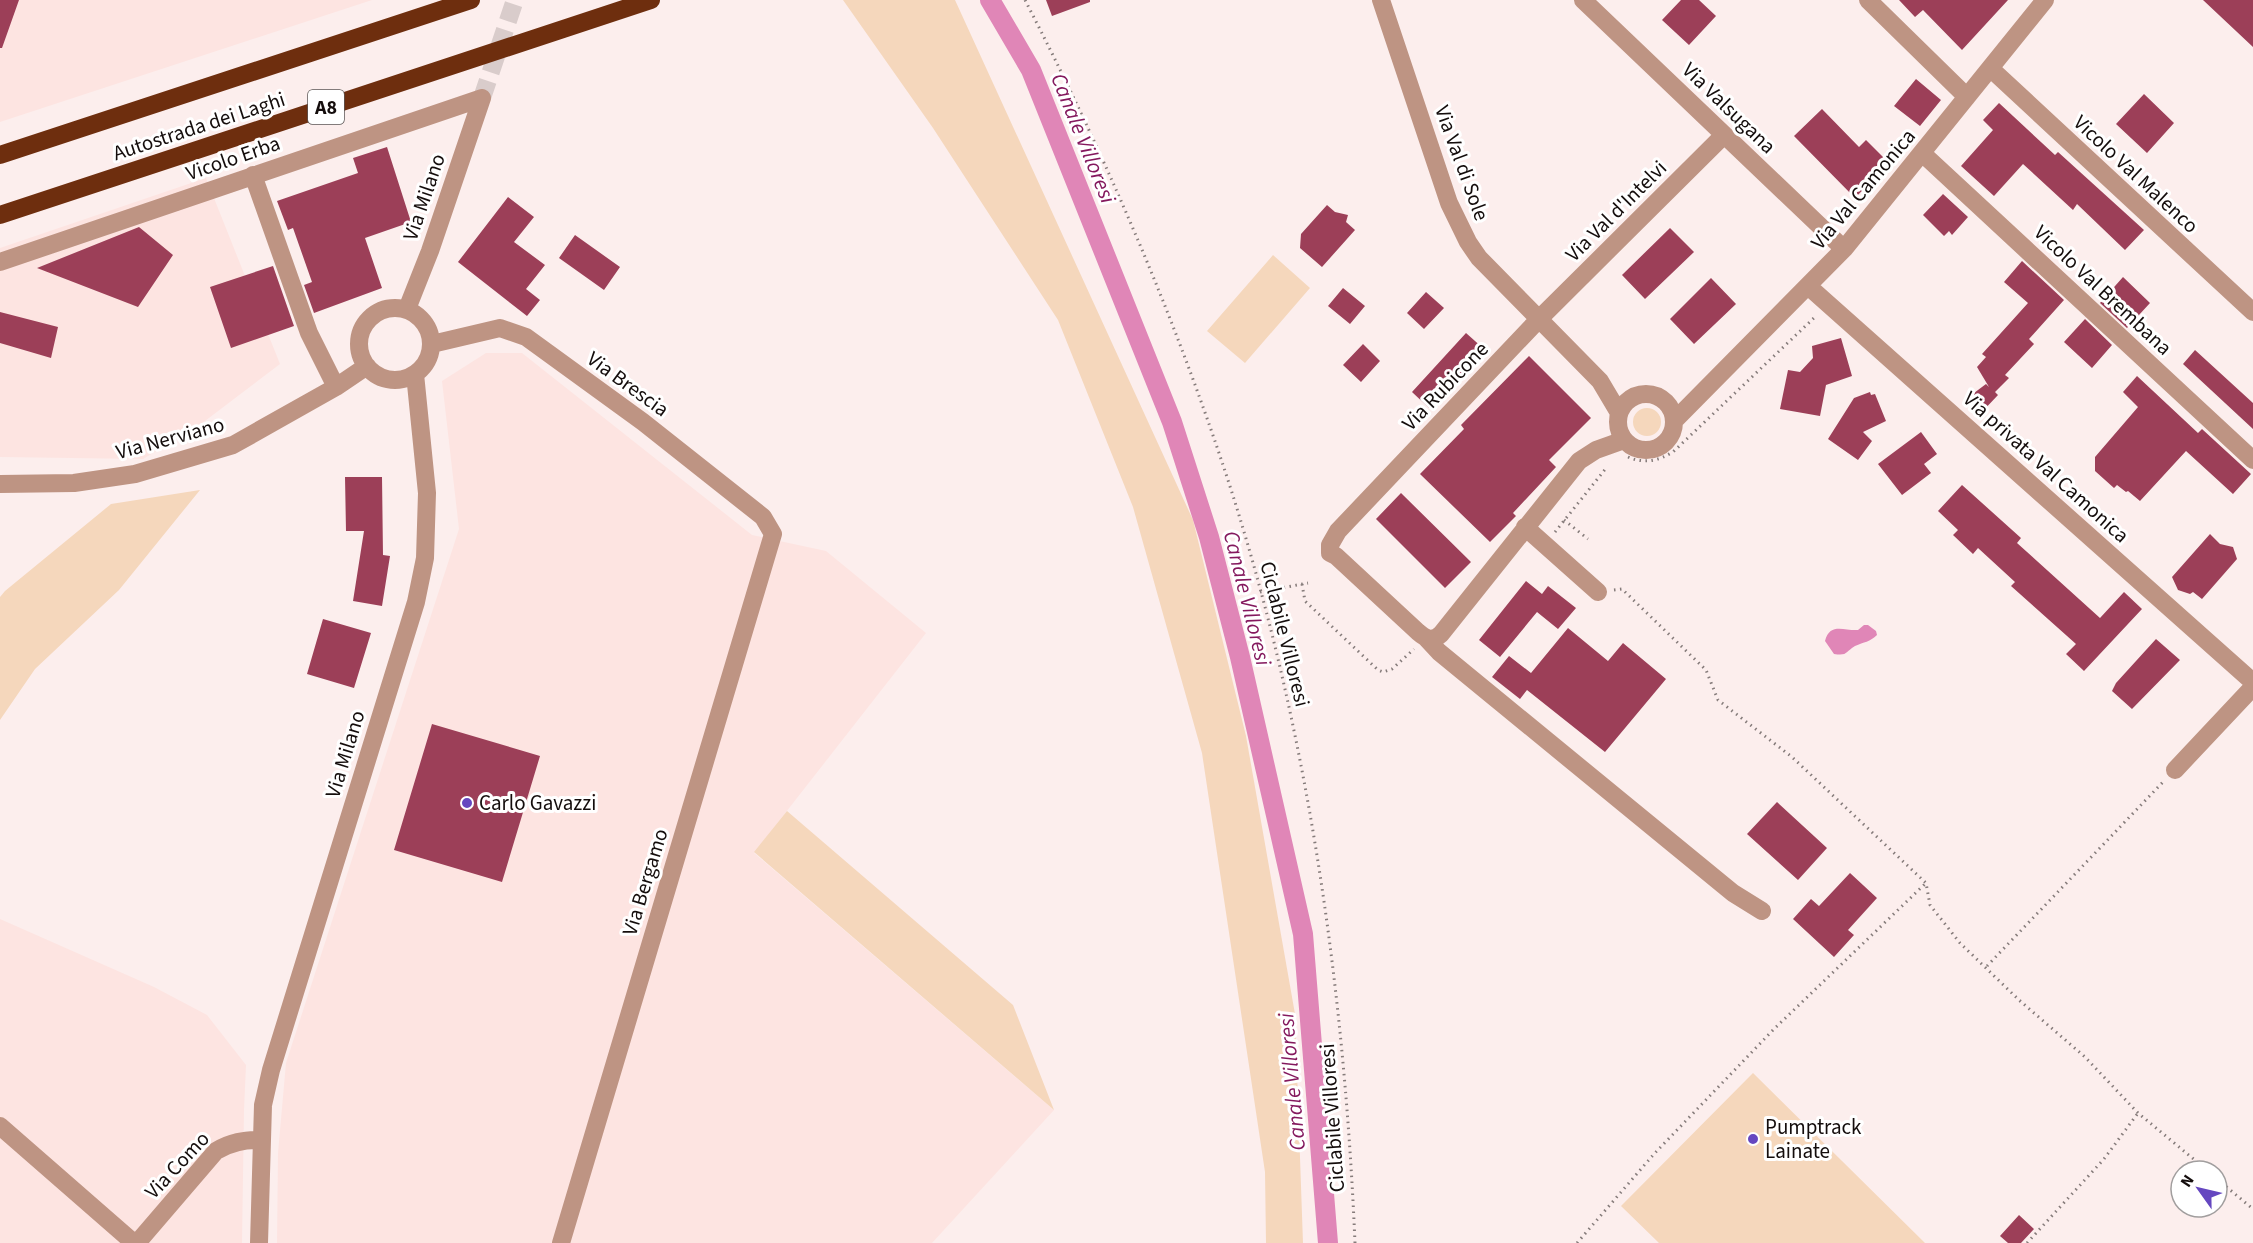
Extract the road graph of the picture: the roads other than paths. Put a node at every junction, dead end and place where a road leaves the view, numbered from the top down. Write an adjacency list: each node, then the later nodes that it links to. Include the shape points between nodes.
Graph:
1 (471, 0): 12 (highway, Autostrada dei Laghi)
2 (651, 0): 14 (highway, Autostrada dei Laghi / A8)
3 (1381, 0): 20 (street, Via Val di Sole, via 1449,203 1465,236 1479,258)
4 (1583, 0): 10 (street, Via Valsugana)
5 (1868, 0): 8 (street)
6 (2045, 0): 7 (street, Via Val Camonica)
7 (1990, 68): 8 (street, Via Val Camonica); 19 (street, Vicolo Val Malenco)
8 (1967, 97): 11 (street, Via Val Camonica)
9 (482, 98): 13 (street, Vicolo Erba); 18 (street, Via Milano)
10 (1724, 135): 15 (street, Via Valsugana); 20 (street, Via Val d'Intelvi)
11 (1922, 153): 15 (street, Via Val Camonica); 33 (street, Vicolo Val Brembana)
12 (0, 155)
13 (253, 176): 16 (street, Vicolo Erba); 25 (street, via 309,333)
14 (0, 215)
15 (1844, 249): 17 (street, Via Val Camonica)
16 (0, 262)
17 (1808, 286): 26 (street, Via Val Camonica); 39 (street, Via privata Val Camonica)
18 (407, 309): 21 (street, via 428,326); 22 (street, via 377,312 363,327 359,347)
19 (2253, 312)
20 (1540, 318): 24 (street); 38 (street, Via Rubicone, via 1338,531 1330,545 1330,552)
21 (432, 344): 23 (street, via 430,356); 36 (street, Via Brescia, via 500,328 526,337 643,422 763,518)
22 (367, 366): 23 (street, via 384,378 406,379); 25 (street, Via Nerviano)
23 (415, 374): 44 (street, Via Milano, via 427,493 425,558 416,602 271,1070)
24 (1600, 381): 27 (street); 29 (street)
25 (336, 387): 34 (street, Via Nerviano, via 233,446 135,474 74,483)
26 (1700, 392): 28 (street, Via Val Camonica); 30 (street, Via Val Camonica)
27 (1631, 398): 28 (street, via 1654,395); 29 (street)
28 (1666, 402): 30 (street)
29 (1619, 417): 31 (street); 32 (street)
30 (1675, 420): 31 (street, via 1671,437 1657,449)
31 (1622, 449): 32 (street)
32 (1596, 450): 35 (street, via 1575,465)
33 (2253, 460)
34 (0, 484)
35 (1525, 527): 37 (street); 38 (street, via 1441,634 1433,639)
36 (773, 534): 47 (street, Via Bergamo)
37 (1598, 592)
38 (1422, 635): 42 (street, via 1732,892)
39 (2253, 682)
40 (2253, 687): 41 (street)
41 (2175, 770)
42 (1762, 911)
43 (0, 1126): 45 (street)
44 (261, 1140): 45 (street, Via Como, via 230,1143 216,1150); 46 (street, Via Milano)
45 (136, 1243)
46 (259, 1243)
47 (561, 1243)

